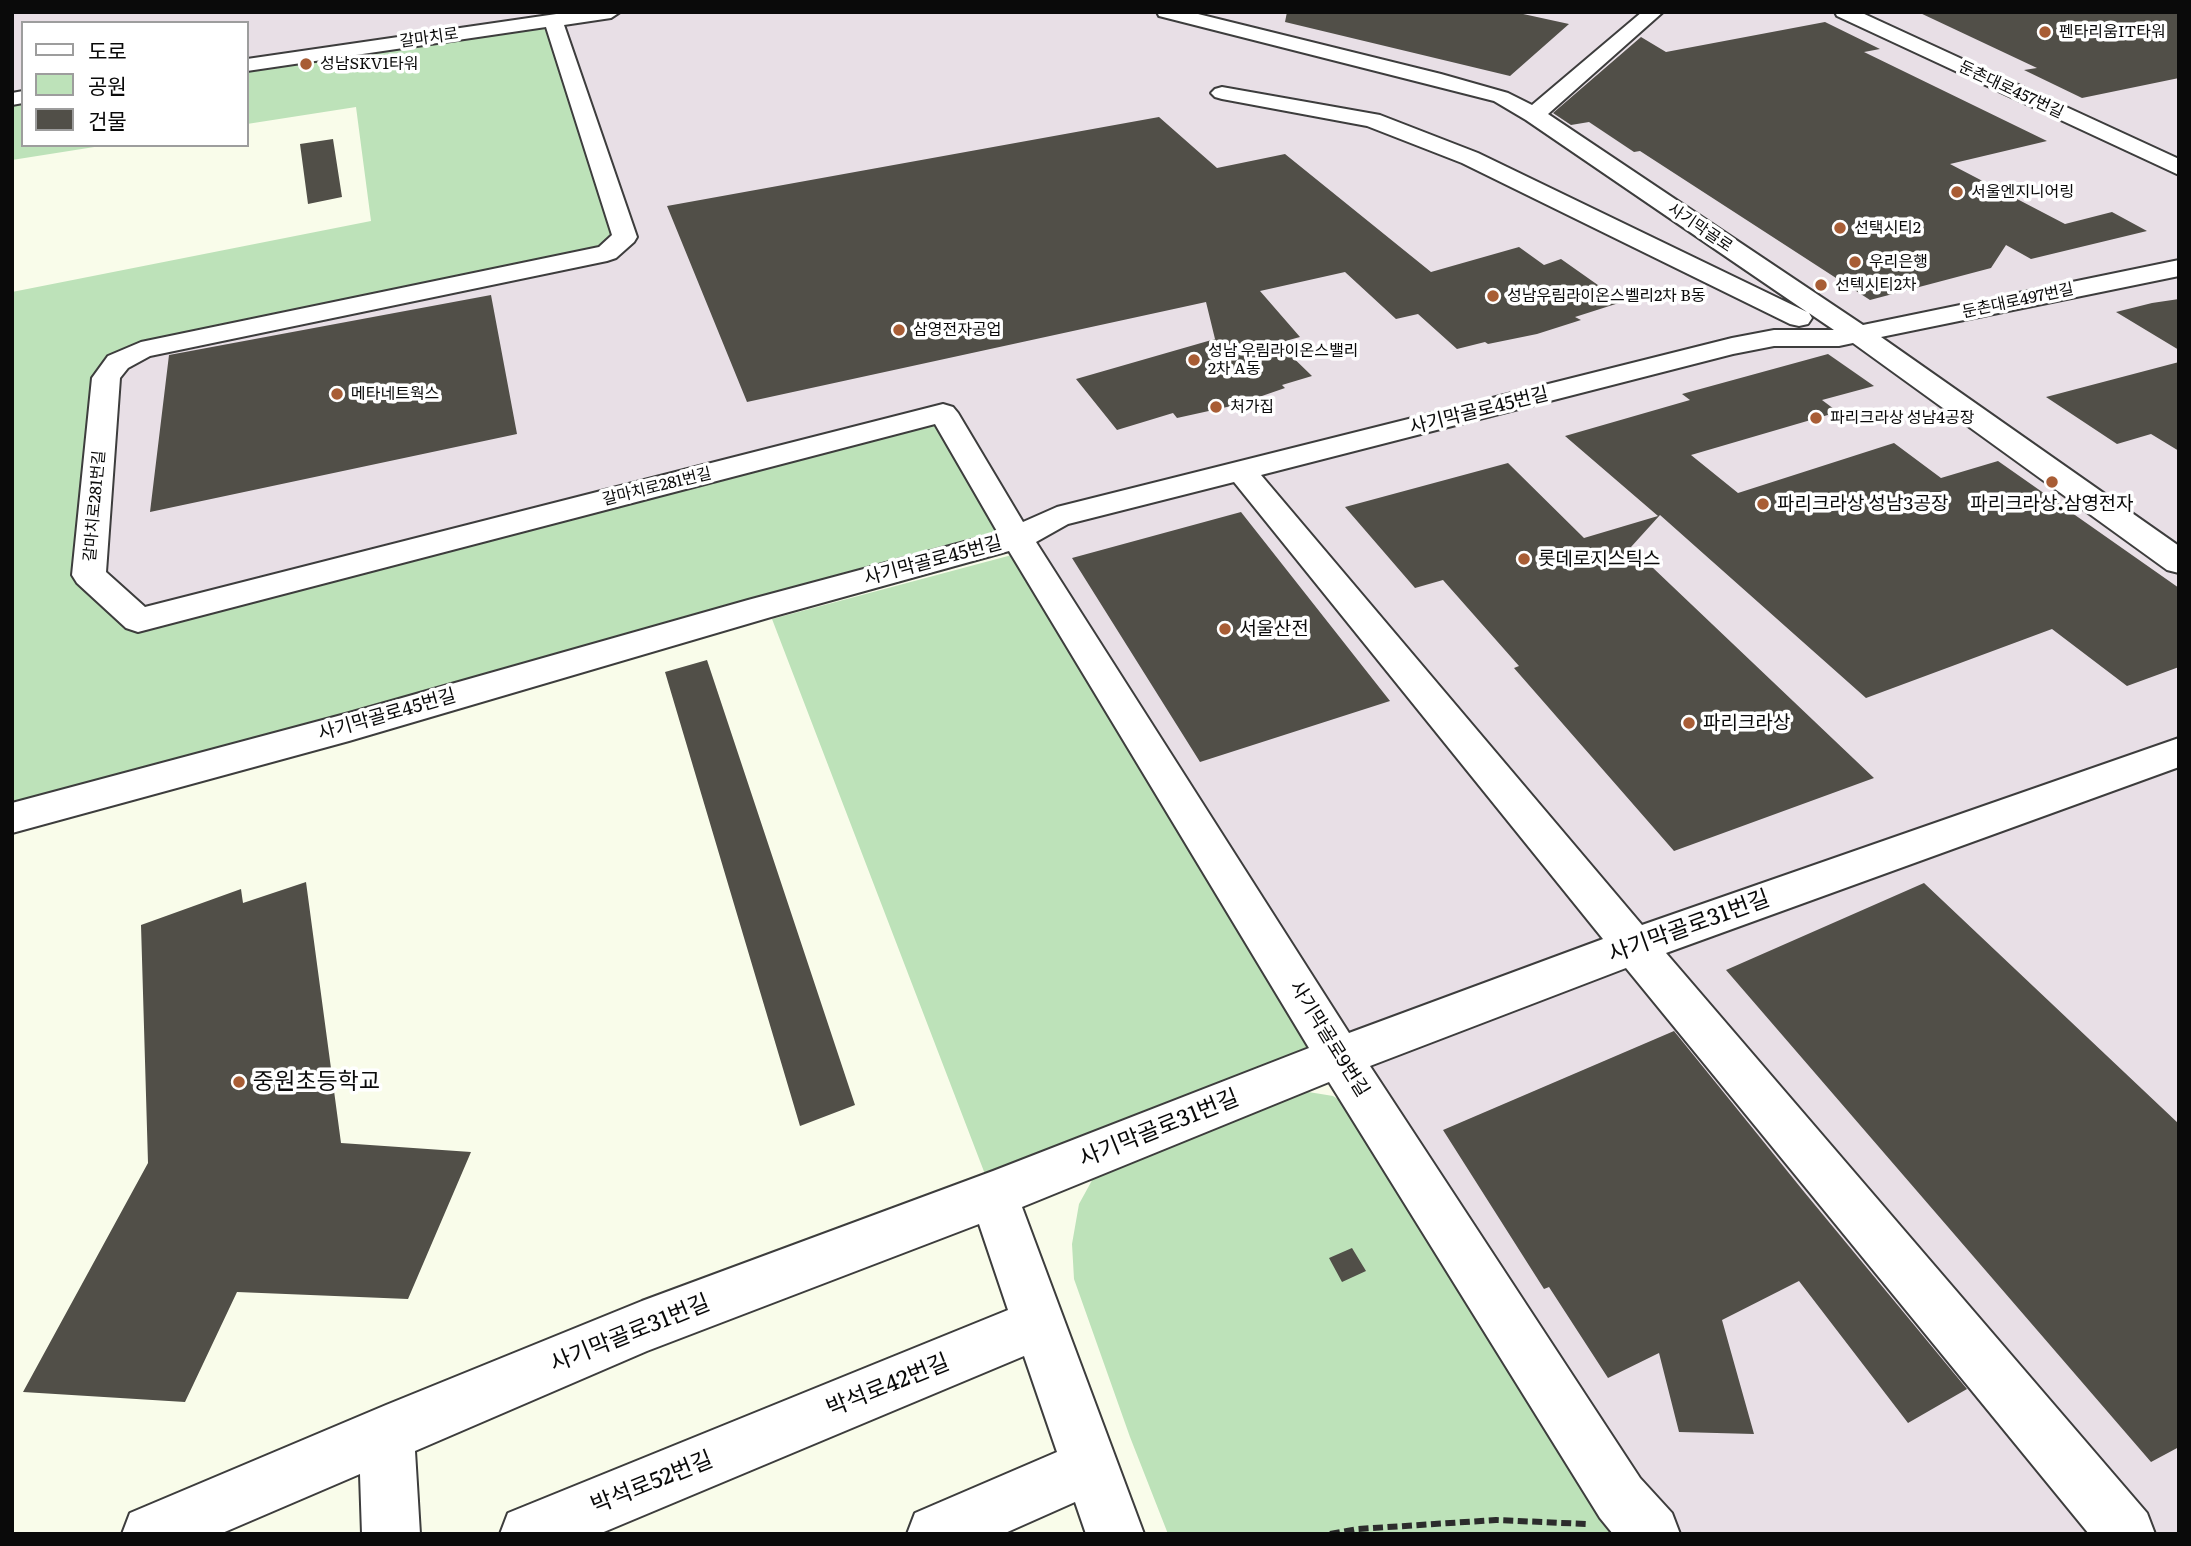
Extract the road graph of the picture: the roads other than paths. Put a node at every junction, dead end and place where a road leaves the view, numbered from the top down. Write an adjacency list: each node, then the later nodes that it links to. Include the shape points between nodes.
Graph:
1 (611, 12): 5 (street, 갈마치로)
2 (1166, 12): 10 (street, 사기막골로, via 1441,80 1501,97)
3 (1654, 12): 10 (street)
4 (1844, 12): 11 (street, 둔촌대로457번길)
5 (553, 20): 7 (street, 갈마치로); 15 (street, 갈마치로281번길, via 625,237 607,253 141,350 118,362 106,378 89,575 138,620 943,413)
6 (381, 23): 7 (street)
7 (383, 45): 8 (street, 갈마치로)
8 (248, 65)
9 (1222, 93): 13 (street, via 1372,120 1470,158)
10 (1534, 115): 13 (street, 사기막골로)
11 (2179, 168)
12 (2179, 268): 13 (street, 둔촌대로497번길)
13 (1848, 336): 14 (street, 사기막골로45번길, via 1774,338 1732,346); 16 (street, 사기막골로)
14 (1242, 472): 15 (street, 사기막골로45번길, via 1057,517); 19 (street)
15 (1017, 538): 18 (street, 사기막골로45번길); 20 (street, 사기막골로9번길)
16 (2179, 562)
17 (2179, 752): 19 (street, 사기막골로31번길)
18 (12, 818)
19 (1634, 946): 20 (street, 사기막골로31번길); 32 (street)
20 (1339, 1057): 21 (street, 사기막골로31번길); 26 (street, 사기막골로9번길, via 1620,1498)
21 (993, 1195): 22 (street); 23 (street, 사기막골로31번길, via 642,1327)
22 (1039, 1324): 24 (street, 박석로42번길); 25 (street)
23 (386, 1433): 27 (street, 사기막골로31번길); 28 (street)
24 (737, 1448): 29 (street, 박석로52번길)
25 (1090, 1466): 30 (street); 31 (street)
26 (1645, 1527)
27 (150, 1534)
28 (391, 1534)
29 (529, 1534)
30 (936, 1534)
31 (1115, 1534)
32 (2126, 1534)

